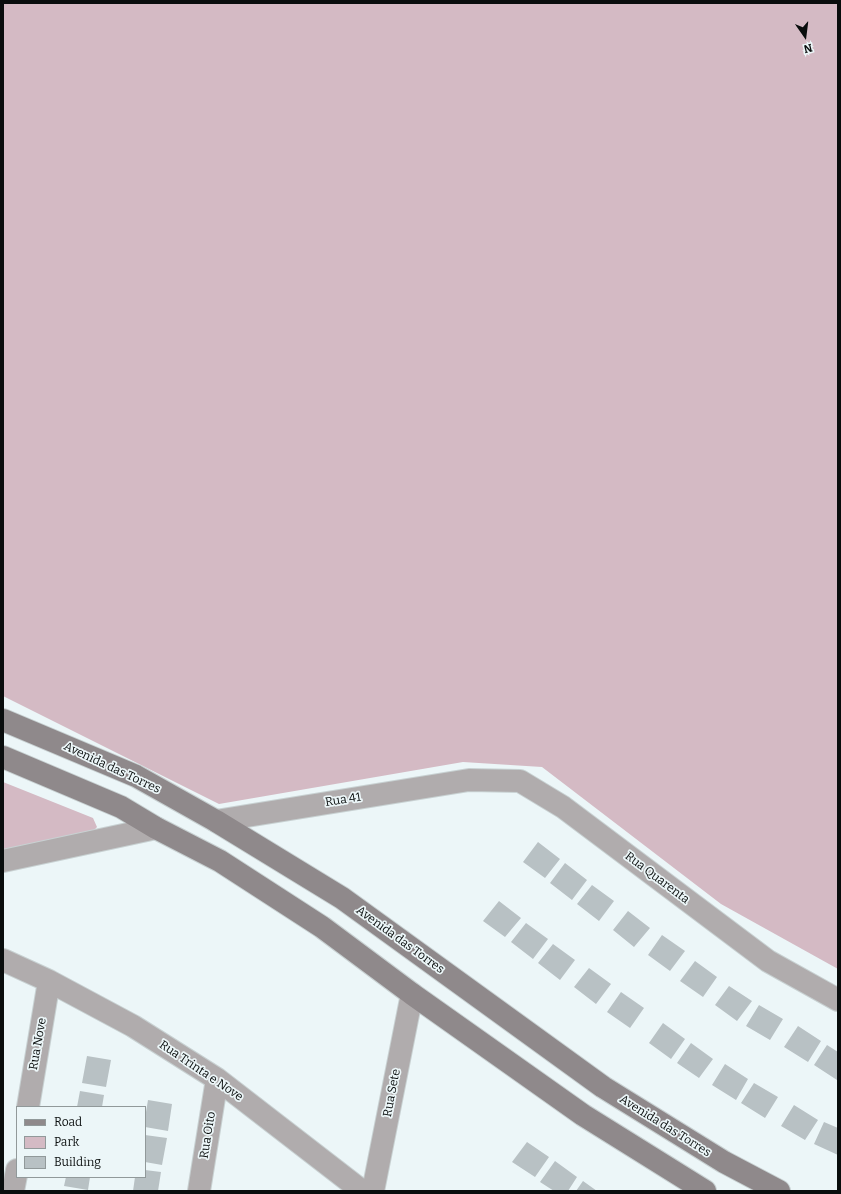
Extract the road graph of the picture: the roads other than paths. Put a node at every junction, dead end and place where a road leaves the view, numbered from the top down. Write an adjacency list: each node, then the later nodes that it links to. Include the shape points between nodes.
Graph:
1 (3, 720): 4 (main road, Avenida das Torres, via 136,776)
2 (3, 757): 5 (main road, via 121,807)
3 (469, 780): 4 (street, Rua 41); 10 (street, Rua Quarenta, via 520,781 563,807 768,961)
4 (216, 821): 19 (main road, Avenida das Torres, via 342,898 603,1087 724,1162)
5 (156, 828): 6 (street); 9 (main road, via 220,861 322,926)
6 (3, 861)
7 (3, 960): 8 (street, Rua Trinta e Nove)
8 (49, 981): 11 (street, Rua Trinta e Nove, via 133,1026); 12 (street, Rua Nove)
9 (412, 994): 17 (street, Rua Sete); 18 (main road, via 584,1115)
10 (838, 1000)
11 (217, 1079): 15 (street, Rua Oito); 16 (street, Rua Trinta e Nove)
12 (28, 1106)
13 (16, 1175): 14 (street)
14 (13, 1191)
15 (199, 1191)
16 (362, 1191)
17 (373, 1191)
18 (705, 1191)
19 (779, 1191)

